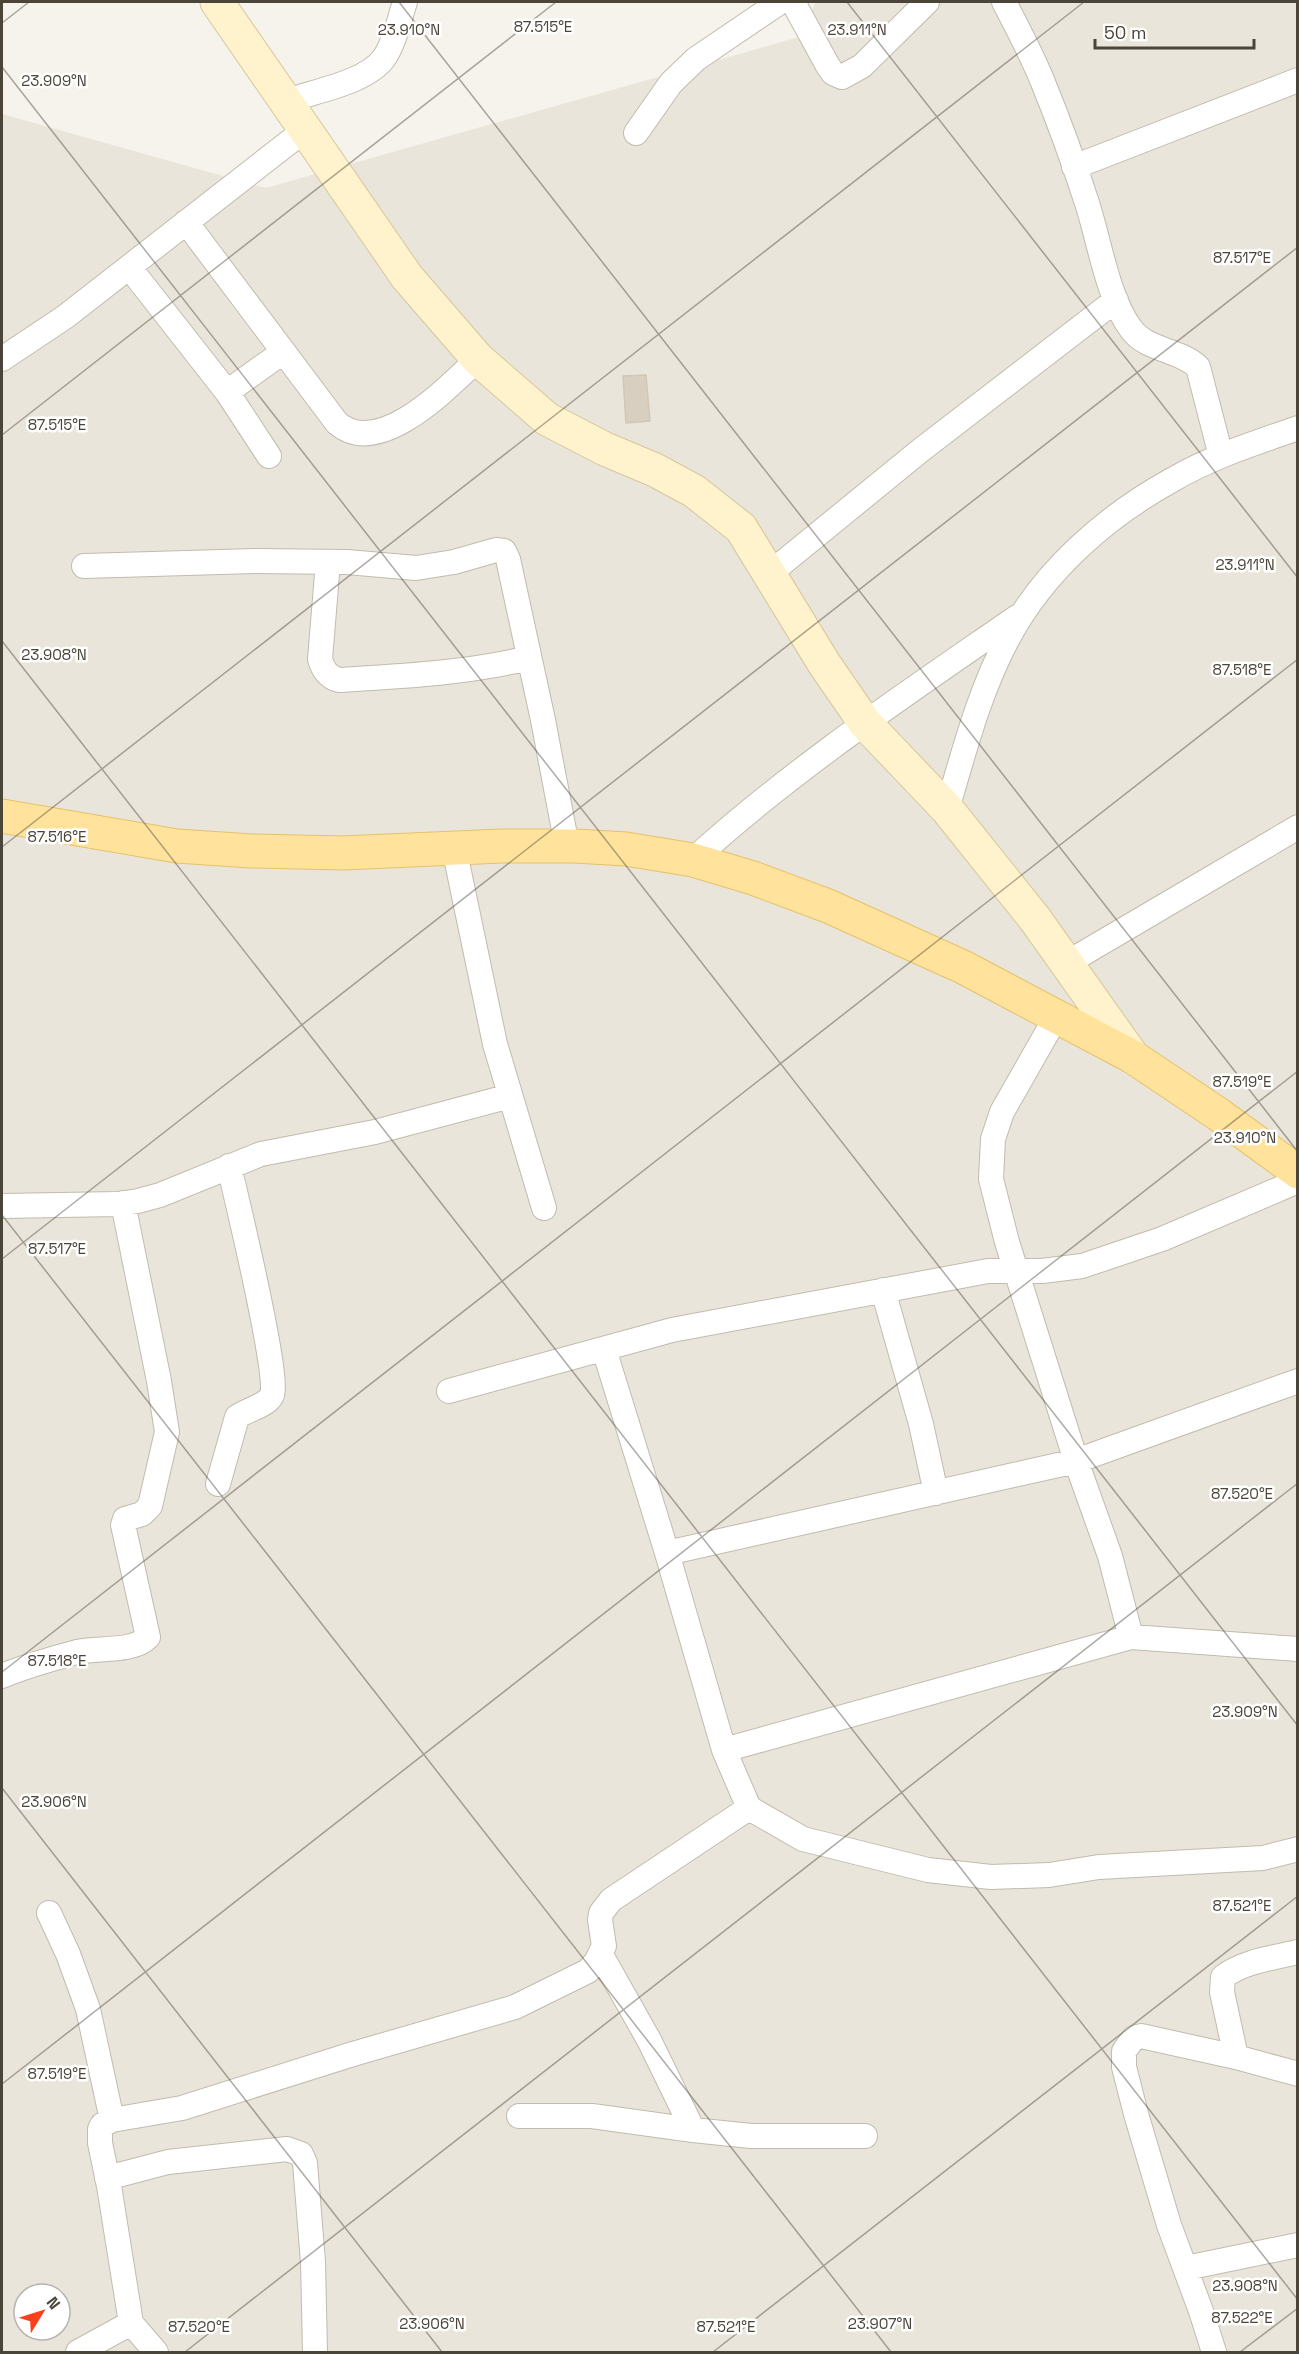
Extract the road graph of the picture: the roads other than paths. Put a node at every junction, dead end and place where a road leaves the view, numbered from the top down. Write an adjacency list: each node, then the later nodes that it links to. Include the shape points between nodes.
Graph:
1 (217, 2): 8 (main road)
2 (405, 2): 8 (street, via 394,39 373,68 339,85)
3 (780, 2): 10 (street, via 696,59 671,83)
4 (793, 2): 5 (street, via 828,66 842,77 862,66)
5 (927, 2)
6 (1004, 2): 11 (street, via 1042,80)
7 (1298, 81): 11 (street)
8 (286, 101): 9 (main road)
9 (306, 129): 12 (street); 17 (main road, via 407,277)
10 (636, 133)
11 (1074, 167): 14 (street)
12 (186, 222): 13 (street); 15 (street)
13 (129, 267): 16 (street, via 65,317); 18 (street)
14 (1116, 300): 21 (street, via 1138,338 1198,366); 24 (street, via 921,450)
15 (283, 352): 17 (street, via 337,423 359,434 382,430 419,411); 18 (street)
16 (2, 358)
17 (478, 359): 24 (main road, via 546,418 694,491 741,528)
18 (227, 392): 20 (street)
19 (1298, 428): 21 (street)
20 (269, 456)
21 (1221, 456): 25 (street, via 1171,480 1122,512 1068,555)
22 (328, 562): 23 (street); 26 (street, via 425,567 501,550 508,559); 26 (street, via 320,659 325,673 332,678 432,675)
23 (84, 566)
24 (769, 574): 27 (main road)
25 (1023, 613): 27 (street); 28 (street, via 1007,640 972,722)
26 (530, 658): 31 (street)
27 (865, 723): 28 (main road); 33 (street, via 742,815)
28 (947, 809): 34 (main road)
29 (2, 816): 32 (main road, via 187,847 343,853)
30 (1298, 827): 34 (street)
31 (567, 846): 32 (main road); 33 (main road, via 626,849)
32 (454, 848): 37 (street, via 495,1044)
33 (693, 860): 35 (main road, via 828,906 963,967)
34 (1066, 963): 36 (main road)
35 (1056, 1017): 36 (main road); 44 (street, via 1002,1112 993,1139 991,1179)
36 (1133, 1057): 39 (main road)
37 (510, 1096): 38 (street, via 375,1132 261,1154); 43 (street)
38 (229, 1166): 41 (street, via 160,1195); 50 (street, via 273,1392 267,1401 237,1417)
39 (1298, 1172)
40 (1298, 1181): 44 (street, via 1162,1239 1082,1266 1042,1271)
41 (123, 1203): 42 (street); 55 (street, via 166,1432 150,1506 142,1514 123,1521 148,1637 129,1646 80,1651)
42 (2, 1206)
43 (544, 1208)
44 (1016, 1269): 45 (street, via 988,1270); 49 (street)
45 (884, 1290): 46 (street, via 672,1330); 51 (street)
46 (603, 1349): 48 (street); 52 (street)
47 (1298, 1381): 49 (street)
48 (449, 1391)
49 (1076, 1461): 51 (street); 53 (street, via 1110,1556)
50 (218, 1484)
51 (936, 1493): 52 (street)
52 (667, 1553): 56 (street)
53 (1131, 1636): 54 (street); 56 (street)
54 (1298, 1649)
55 (2, 1676)
56 (724, 1750): 57 (street)
57 (749, 1808): 58 (street, via 803,1839 928,1870 991,1877 1263,1858); 61 (street, via 611,1900 601,1913)
58 (1298, 1849)
59 (49, 1913): 65 (street, via 88,2009)
60 (1298, 1952): 62 (street, via 1245,1964 1223,1977 1222,1992)
61 (601, 1955): 65 (street, via 588,1971 514,2007 182,2108); 66 (street)
62 (1236, 2057): 63 (street); 70 (street, via 1141,2036 1134,2038 1124,2051 1136,2114)
63 (1298, 2074)
64 (519, 2116): 66 (street, via 592,2116)
65 (112, 2120): 68 (street, via 100,2129)
66 (693, 2130): 67 (street, via 751,2136)
67 (865, 2136)
68 (108, 2178): 71 (street); 74 (street, via 168,2162 287,2149 301,2154 313,2262)
69 (1298, 2245): 70 (street)
70 (1186, 2268): 75 (street)
71 (132, 2323): 72 (street); 73 (street)
72 (78, 2352)
73 (156, 2352)
74 (315, 2352)
75 (1214, 2352)

